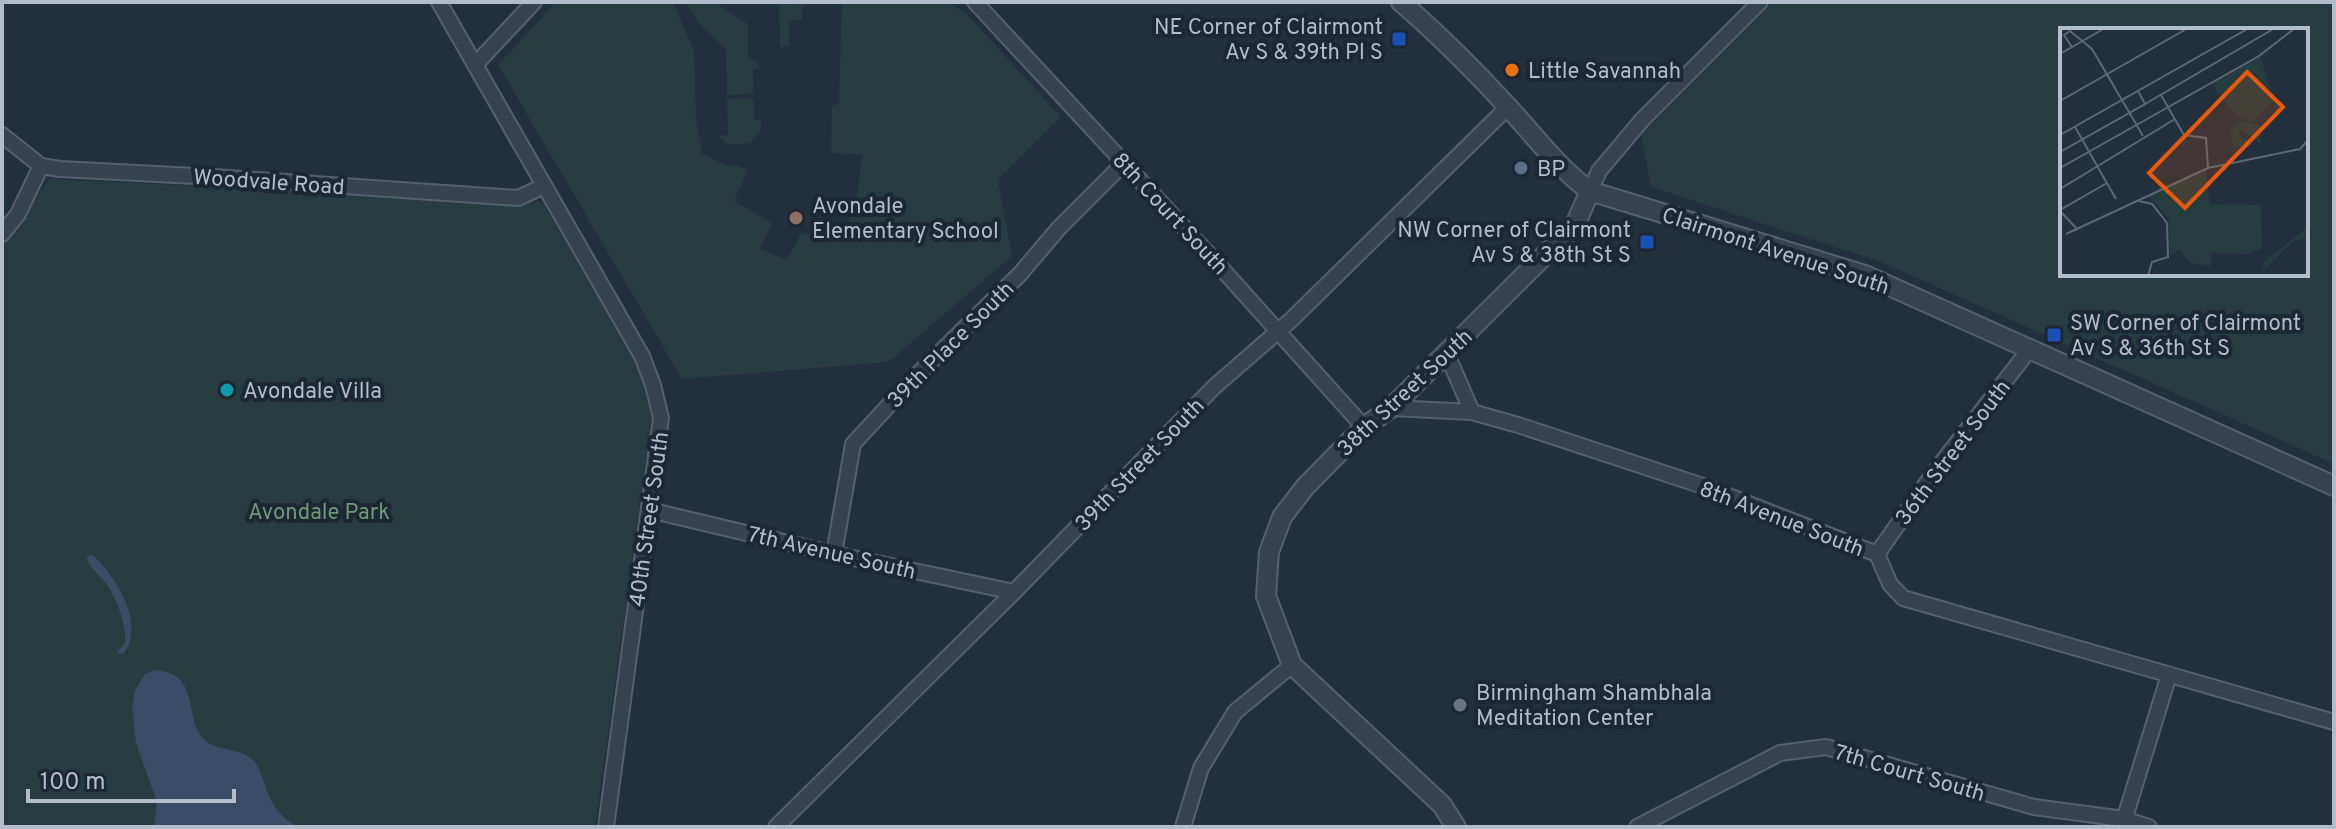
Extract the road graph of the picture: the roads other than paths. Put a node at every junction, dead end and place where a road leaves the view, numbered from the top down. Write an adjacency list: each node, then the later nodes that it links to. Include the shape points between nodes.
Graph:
1 (439, 2): 6 (street, 40th Street South)
2 (534, 2): 6 (street)
3 (975, 2): 9 (street, 8th Court South)
4 (1401, 2): 7 (street, Clairmont Avenue South)
5 (1760, 2): 12 (street, 38th Street South, via 1642,120 1599,171)
6 (475, 65): 11 (street, 40th Street South)
7 (1508, 107): 12 (street, Clairmont Avenue South, via 1570,177); 14 (street, 39th Street South)
8 (2, 135): 10 (street)
9 (1124, 163): 14 (street, 8th Court South); 22 (street, 39th Place South, via 853,444)
10 (41, 166): 11 (street, Woodvale Road, via 518,198); 13 (street)
11 (544, 186): 21 (street, 40th Street South, via 642,356 653,385 661,418)
12 (1590, 191): 15 (street, Clairmont Avenue South, via 1865,275); 16 (street, 38th Street South, via 1575,225)
13 (2, 234)
14 (1278, 330): 19 (street, 8th Court South); 24 (street, 39th Street South, via 1162,438)
15 (2029, 350): 20 (street, Clairmont Avenue South); 23 (street, 36th Street South)
16 (1446, 352): 17 (street, 38th Street South); 18 (street)
17 (1391, 408): 18 (street, 8th Avenue South); 19 (street, 38th Street South)
18 (1472, 412): 23 (street, 8th Avenue South, via 1703,486)
19 (1364, 427): 25 (street, 38th Street South, via 1282,517 1269,552 1266,596)
20 (2334, 486)
21 (649, 510): 22 (street, 7th Avenue South); 29 (street, 40th Street South)
22 (834, 554): 24 (street, 7th Avenue South)
23 (1877, 554): 26 (street, 8th Avenue South, via 1890,584 1903,598)
24 (1014, 592): 30 (street, 39th Street South)
25 (1292, 665): 31 (street, via 1235,712 1201,768); 32 (street, via 1442,805)
26 (2169, 675): 27 (street, 8th Avenue South); 28 (street)
27 (2334, 722)
28 (2123, 823): 33 (street, 7th Court South, via 2034,807 1826,747 1780,753); 34 (street, 7th Court South)
29 (606, 827)
30 (776, 827)
31 (1183, 827)
32 (1456, 827)
33 (1637, 827)
34 (2149, 827)

